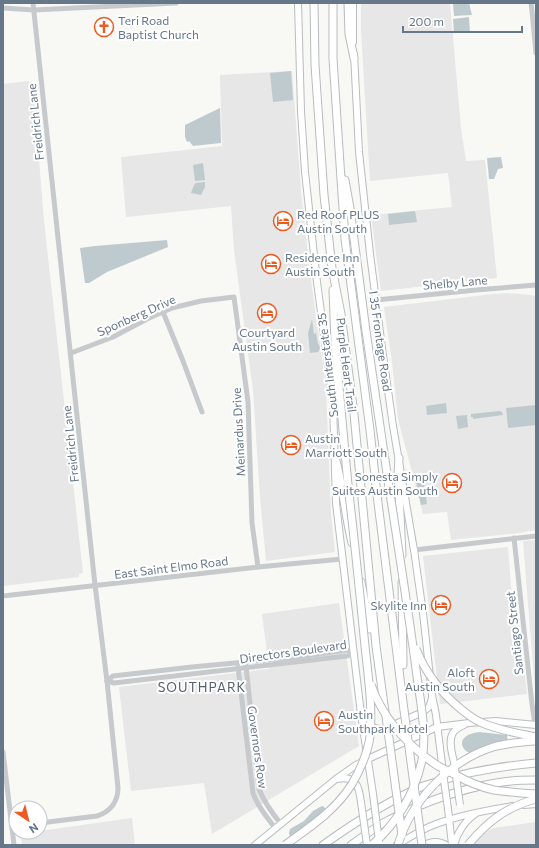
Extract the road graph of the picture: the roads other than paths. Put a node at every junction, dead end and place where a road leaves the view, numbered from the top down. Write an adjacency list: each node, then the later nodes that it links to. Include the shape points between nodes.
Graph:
1 (33, 3): 10 (street, Freidrich Lane)
2 (176, 3): 10 (street)
3 (298, 3): 21 (main road, South Interstate 35, via 305,172 333,403)
4 (314, 3): 14 (highway, Purple Heart Trail, via 321,163)
5 (333, 3): 13 (highway, Purple Heart Trail, via 333,59)
6 (348, 3): 12 (highway, via 349,34)
7 (353, 3): 12 (main road)
8 (531, 3): 11 (street)
9 (3, 8): 10 (street)
10 (34, 10): 19 (street, Freidrich Lane)
11 (536, 53)
12 (354, 58): 17 (main road, I 35 Frontage Road, via 357,128)
13 (339, 146): 30 (highway, bridge); 40 (highway, Purple Heart Trail, via 345,239)
14 (332, 268): 31 (highway, Purple Heart Trail, via 341,314 354,414); 38 (highway, bridge, via 335,336 348,485)
15 (536, 285): 17 (street, Shelby Lane)
16 (234, 297): 18 (street, Sponberg Drive, via 195,302); 27 (street, Meinardus Drive, via 248,402 252,523)
17 (376, 300): 22 (main road, I 35 Frontage Road)
18 (163, 312): 19 (street, Sponberg Drive, via 113,337); 20 (street)
19 (71, 353): 28 (street, Freidrich Lane)
20 (202, 412)
21 (335, 457): 26 (main road, South Interstate 35, via 336,503); 31 (highway, via 370,629)
22 (399, 458): 25 (main road); 40 (highway)
23 (536, 536): 24 (street)
24 (514, 538): 25 (street); 44 (street, Santiago Street)
25 (414, 550): 41 (main road)
26 (342, 559): 27 (street, East Saint Elmo Road); 32 (main road, South Interstate 35)
27 (258, 567): 28 (street, East Saint Elmo Road)
28 (95, 585): 29 (street, East Saint Elmo Road); 39 (street, Freidrich Lane)
29 (3, 596)
30 (412, 640): 46 (highway, bridge, via 428,674 450,701 479,722); 63 (highway, bridge, via 423,725 422,759 411,794)
31 (376, 646): 71 (highway, Purple Heart Trail, bridge)
32 (354, 653): 33 (street, Directors Boulevard, via 347,656); 42 (main road, South Interstate 35)
33 (298, 660): 35 (street, Directors Boulevard); 36 (street, Directors Boulevard)
34 (237, 662): 35 (street, Directors Boulevard); 37 (street, Governors Row); 39 (street, Directors Boulevard, via 113,676)
35 (245, 662): 36 (street, Governors Row)
36 (246, 668): 37 (street, Directors Boulevard); 60 (street, Governors Row, via 259,788 266,804)
37 (238, 669): 39 (street, Directors Boulevard, via 114,683); 61 (street, Governors Row, via 253,793 260,808)
38 (368, 675): 53 (highway, bridge, via 385,715 413,747 436,765 467,781 492,789); 65 (highway, bridge, via 370,737 360,769 352,784 327,814)
39 (107, 681): 59 (street, Freidrich Lane, via 118,788 115,801 110,809 100,816)
40 (402, 686): 72 (highway, Purple Heart Trail, bridge)
41 (432, 695): 42 (main road, via 429,707 423,712 384,729 378,730 369,725); 45 (main road)
42 (361, 714): 49 (main road, South Interstate 35)
43 (469, 722): 44 (main road, via 496,721); 45 (main road); 57 (main road, bridge, via 453,733 451,742 462,812)
44 (536, 725)
45 (437, 727): 49 (main road); 58 (main road, bridge)
46 (536, 737)
47 (536, 741): 70 (highway, bridge, via 494,747 459,764 427,792 412,814)
48 (3, 752): 54 (street)
49 (368, 759): 51 (main road); 63 (main road, South Interstate 35, bridge)
50 (536, 763): 62 (highway, via 478,770 424,786 380,808)
51 (336, 779): 60 (main road); 69 (main road, bridge, via 350,778 360,791)
52 (536, 780): 68 (highway, via 481,786 435,800 388,820)
53 (536, 794)
54 (10, 800)
55 (536, 800): 75 (highway, bridge, via 511,808 498,816)
56 (536, 804): 57 (main road)
57 (473, 814): 58 (main road); 74 (main road)
58 (449, 820): 70 (main road, via 412,835); 74 (main road)
59 (48, 822)
60 (281, 824): 61 (main road)
61 (275, 828): 64 (main road)
62 (340, 833): 66 (highway); 67 (highway)
63 (377, 844)
64 (255, 845)
65 (285, 845)
66 (318, 845)
67 (323, 845)
68 (351, 845)
69 (367, 845)
70 (397, 845)
71 (403, 845)
72 (422, 845): 73 (main road, via 439,842)
73 (446, 845)
74 (453, 845)
75 (468, 845)

